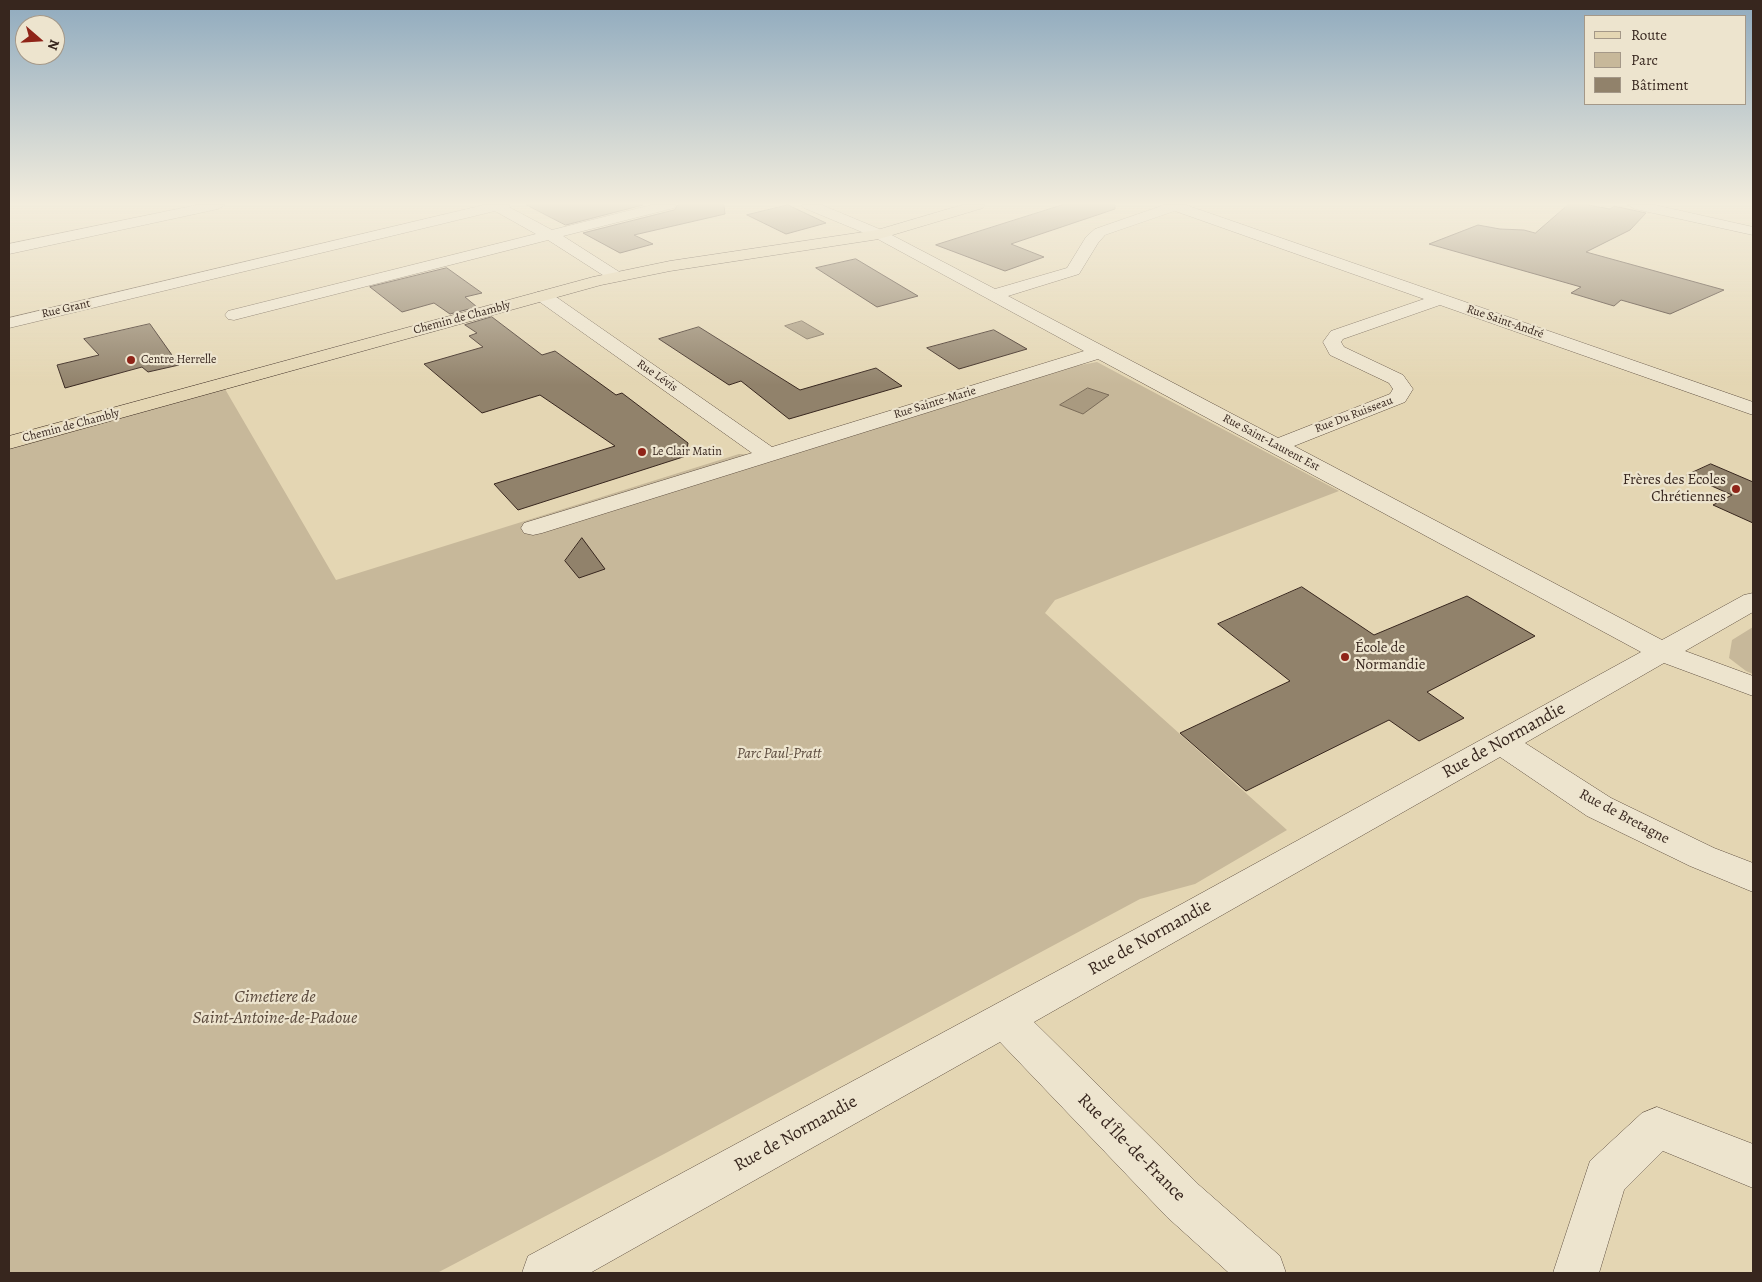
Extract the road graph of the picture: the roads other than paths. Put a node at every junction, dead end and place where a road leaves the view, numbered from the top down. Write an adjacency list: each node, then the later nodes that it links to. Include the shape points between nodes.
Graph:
1 (252, 265): 13 (street, Rue Grant)
2 (429, 265): 12 (street)
3 (597, 265): 8 (street)
4 (642, 265): 8 (main road, Chemin de Chambly)
5 (935, 265): 9 (street, Rue Saint-Laurent Est)
6 (1078, 265): 9 (street, via 1073,271)
7 (1343, 265): 11 (street, Rue Saint-André)
8 (610, 273): 10 (main road, Chemin de Chambly); 16 (main road, Chemin de Chambly)
9 (992, 295): 14 (street, Rue Saint-Laurent Est)
10 (544, 296): 17 (main road, Chemin de Chambly); 19 (street, Rue Lévis)
11 (1441, 299): 15 (street, Rue Saint-André); 18 (street, Rue Du Ruisseau, via 1337,335 1332,342 1337,351 1396,379 1403,389 1398,398)
12 (234, 315)
13 (9, 323)
14 (1100, 352): 18 (street, Rue Saint-Laurent Est); 19 (street, Rue Sainte-Marie)
15 (1753, 409)
16 (9, 428)
17 (9, 443)
18 (1276, 446): 22 (street, Rue Saint-Laurent Est)
19 (770, 455): 20 (street, Rue Sainte-Marie)
20 (533, 528)
21 (1753, 601): 22 (street, Rue de Normandie)
22 (1663, 652): 23 (street, Rue Saint-Laurent Est); 24 (street, Rue de Normandie)
23 (1753, 687)
24 (1501, 742): 25 (street, Rue de Bretagne, via 1599,807); 26 (street, Rue de Normandie)
25 (1753, 878)
26 (1004, 1019): 28 (street, Rue de Normandie); 29 (street, Rue d'Île-de-France, via 1184,1201)
27 (1753, 1166): 30 (street, via 1657,1128 1606,1177)
28 (545, 1273)
29 (1263, 1273)
30 (1576, 1273)

